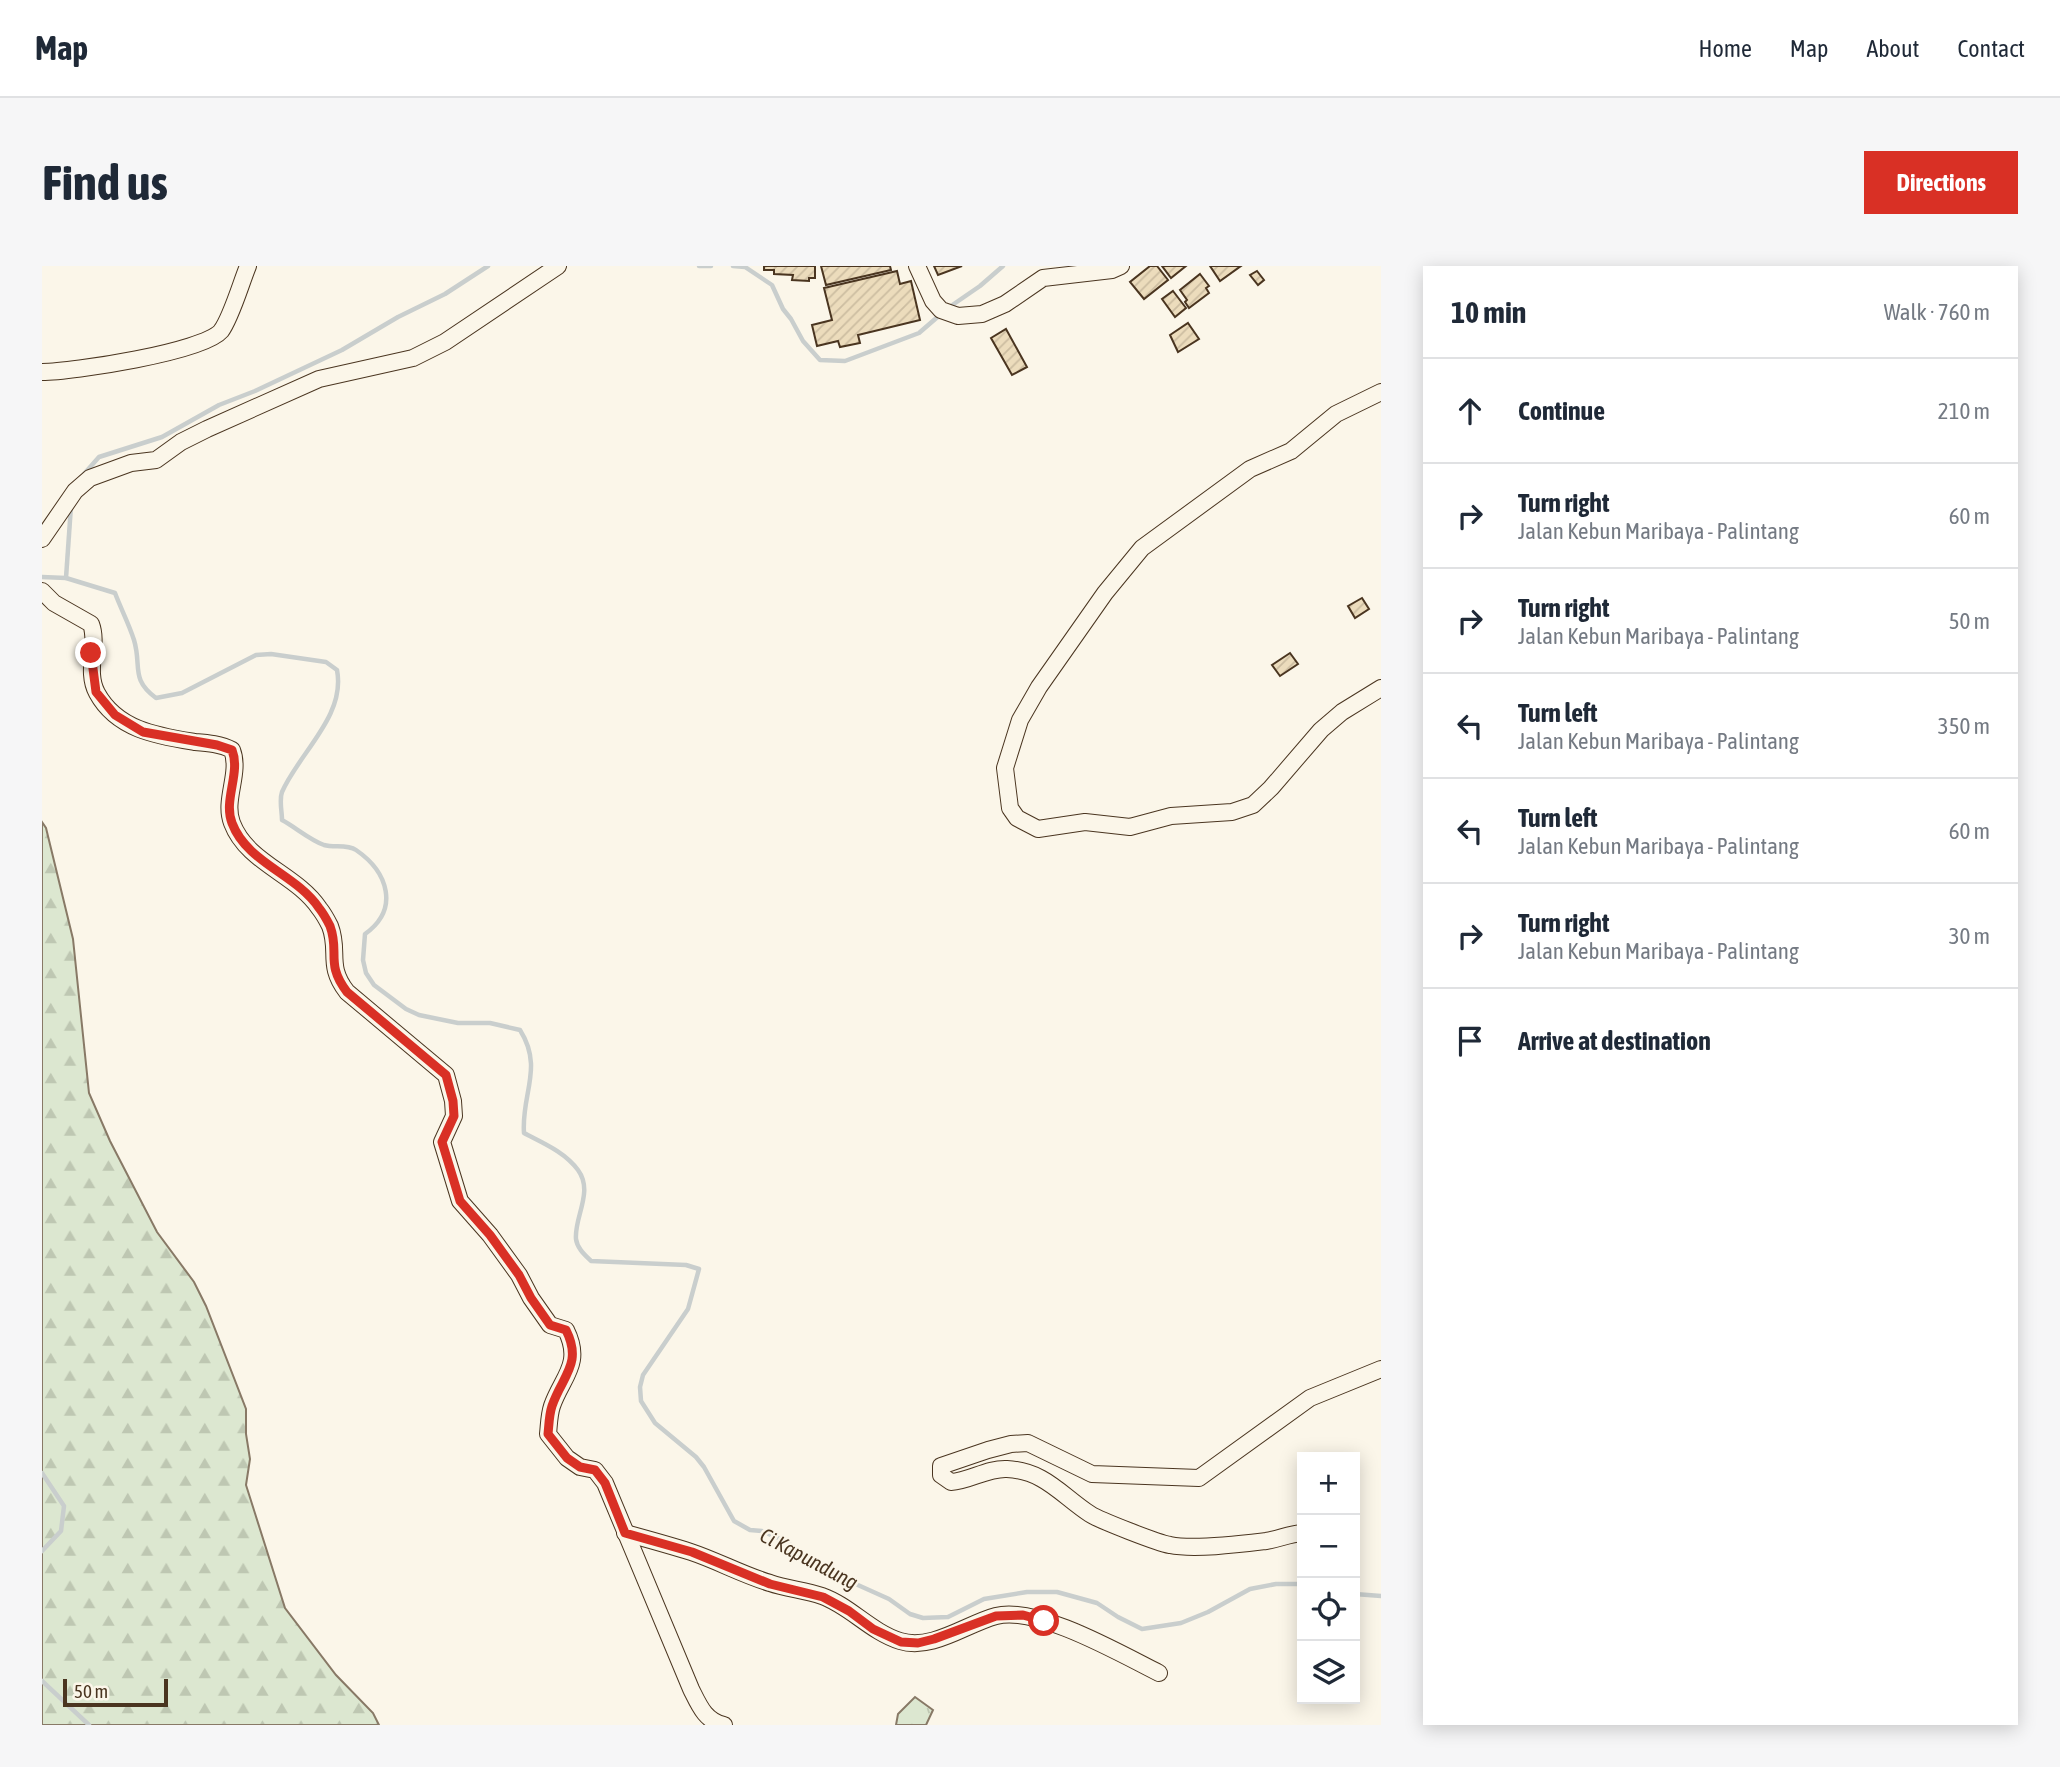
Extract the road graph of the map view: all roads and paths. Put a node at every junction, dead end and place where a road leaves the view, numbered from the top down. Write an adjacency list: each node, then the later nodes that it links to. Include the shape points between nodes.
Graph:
1 (248, 266): 5 (street, via 221,331 204,342 169,354)
2 (558, 266): 7 (street, via 445,342 413,358 319,379 207,429 156,460 131,463 90,478 75,491)
3 (917, 266): 4 (street, via 933,301 941,310 958,316 982,314 1005,304 1043,278)
4 (1121, 266)
5 (42, 372)
6 (1381, 392): 9 (street, via 1336,414 1291,451 1250,469 1142,548 1105,593 1020,720 1005,768 1010,808 1017,818 1038,828 1085,822 1130,827 1171,816 1232,812 1253,805 1321,730)
7 (42, 539)
8 (42, 592): 11 (street, via 91,624 96,692 115,715 143,732 232,750 235,765 229,814 241,842 318,906 330,926 333,966 347,992 446,1075 454,1116 442,1142 460,1201 512,1265 550,1325 566,1330 570,1338 572,1364 551,1408 548,1434 567,1458 595,1470)
9 (1381, 688)
10 (1381, 1369): 12 (street, via 1310,1398 1199,1478 1091,1474 1028,1443 941,1466 941,1475 951,1482 1006,1469 1037,1474 1091,1516 1170,1545 1269,1541)
11 (625, 1533): 13 (street, via 692,1552 770,1584 823,1597 901,1642 918,1643 996,1616 1023,1615 1098,1643); 14 (street, via 696,1699 707,1717)
12 (1297, 1533)
13 (1159, 1673)
14 (724, 1725)

